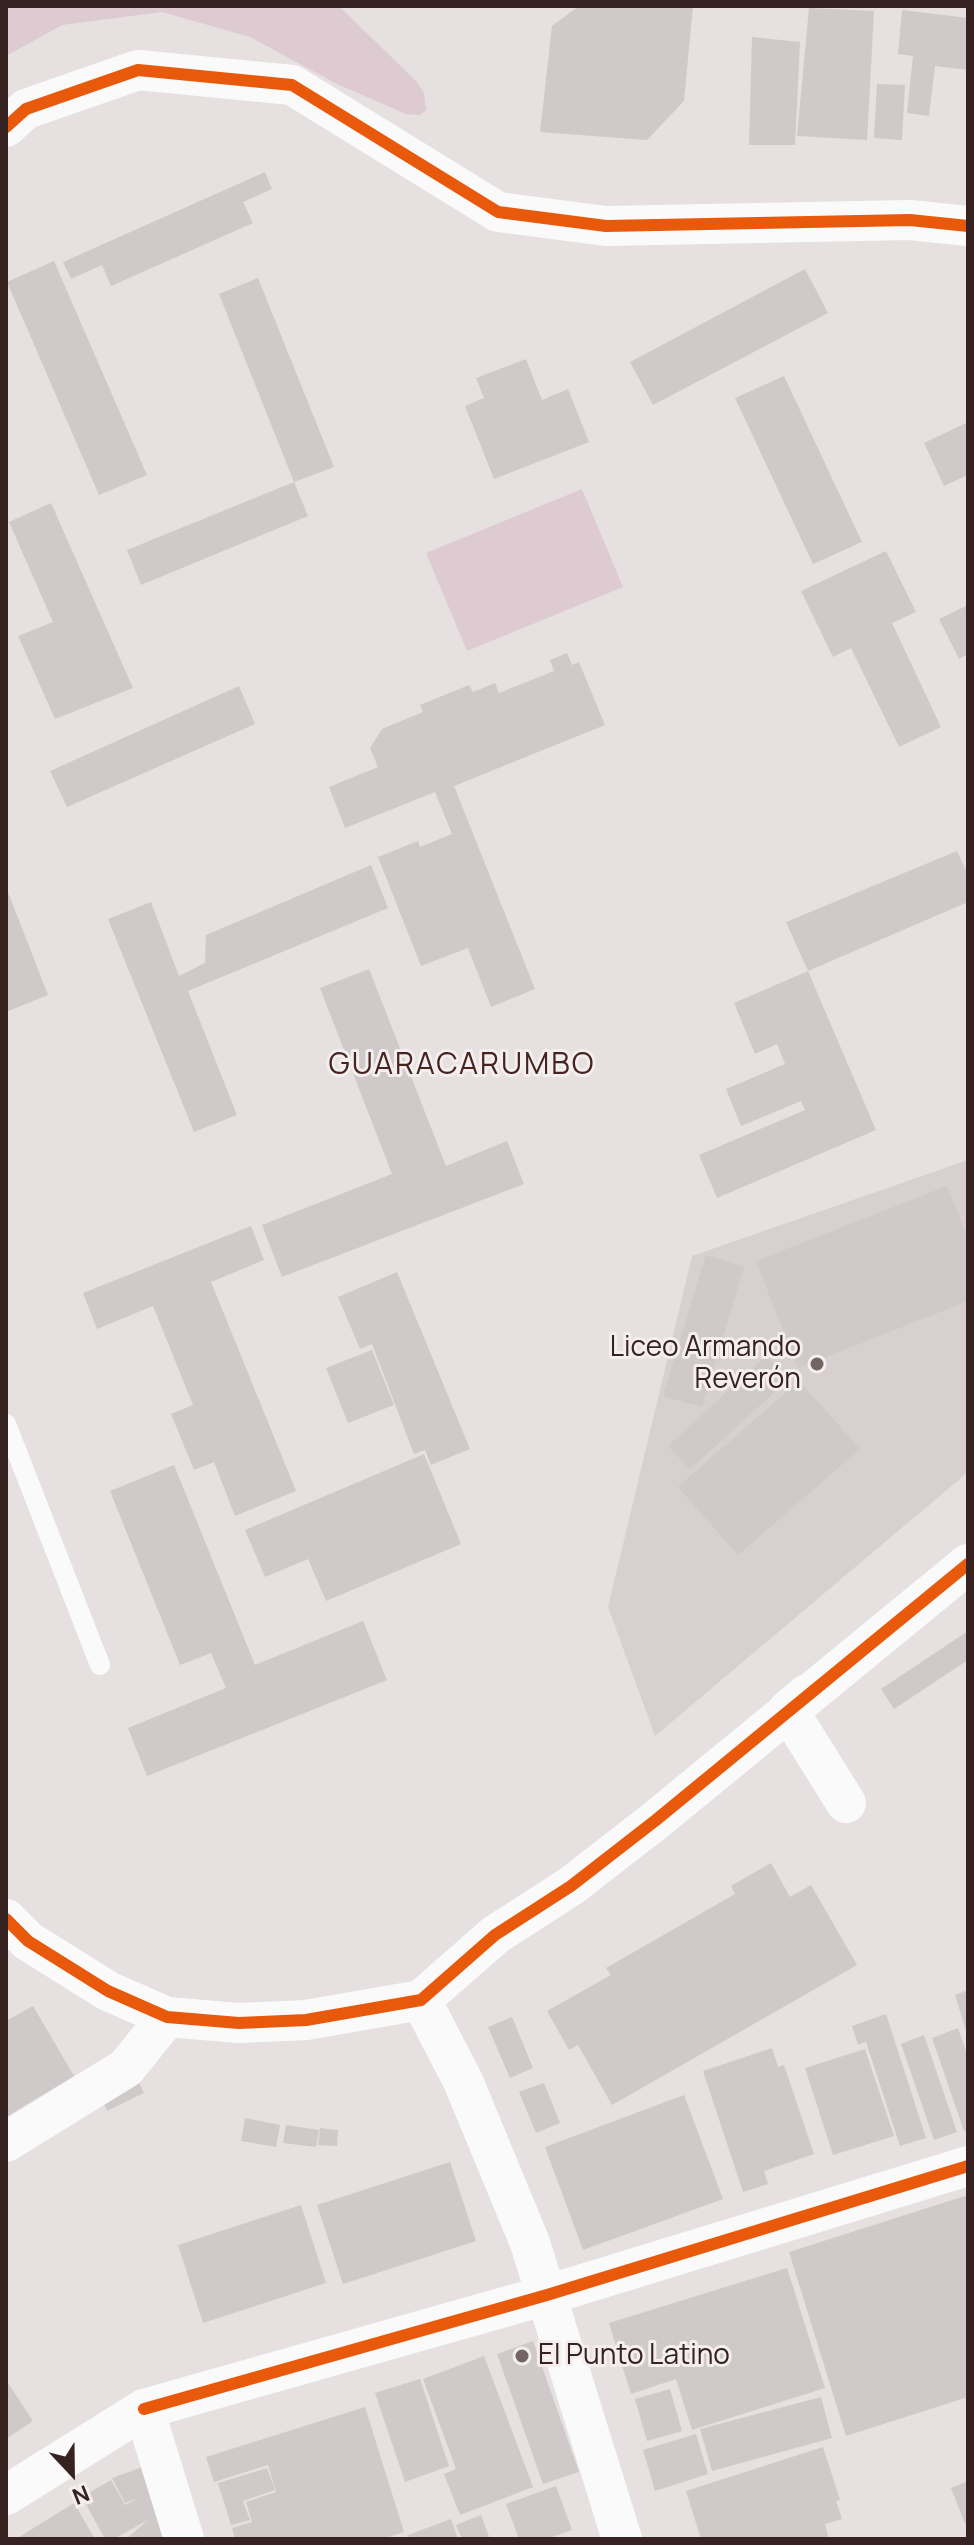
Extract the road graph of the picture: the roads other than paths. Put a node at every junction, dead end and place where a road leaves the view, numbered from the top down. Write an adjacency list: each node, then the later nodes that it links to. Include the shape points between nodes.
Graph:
1 (6, 127): 2 (street, via 26,109 138,70 292,85 498,212 606,226 910,220)
2 (968, 226)
3 (6, 1424): 5 (lane)
4 (968, 1564): 6 (street)
5 (100, 1665)
6 (788, 1710): 7 (street); 9 (street, via 571,1886 495,1935)
7 (846, 1803)
8 (6, 1919): 10 (street, via 28,1941 108,1991)
9 (421, 2000): 10 (street, via 306,2020 239,2023); 13 (street, via 497,2158)
10 (167, 2017): 11 (street, via 126,2068)
11 (6, 2142)
12 (968, 2166): 13 (street)
13 (547, 2295): 14 (street); 17 (street)
14 (144, 2409): 15 (street); 16 (street)
15 (6, 2495)
16 (184, 2539)
17 (622, 2539)

